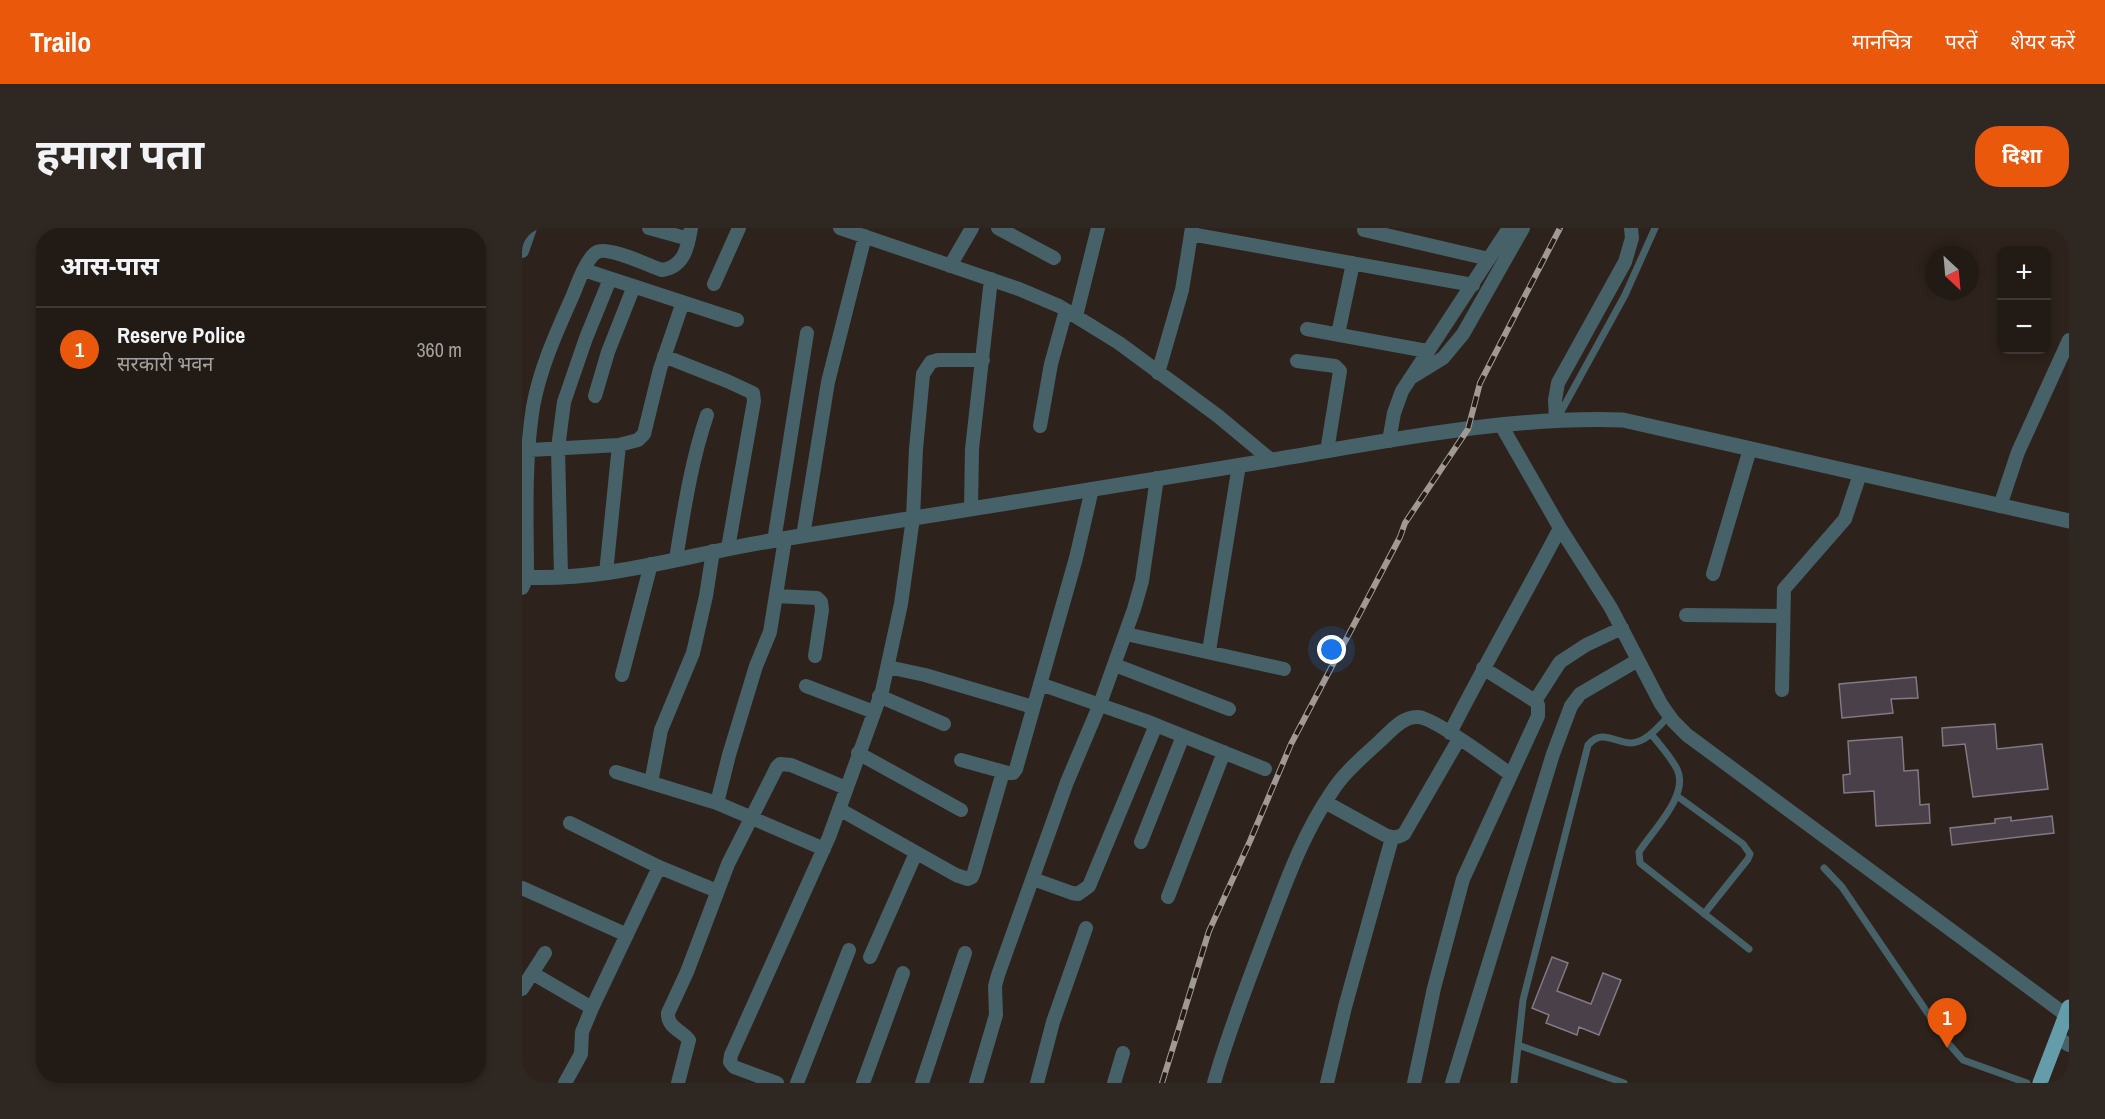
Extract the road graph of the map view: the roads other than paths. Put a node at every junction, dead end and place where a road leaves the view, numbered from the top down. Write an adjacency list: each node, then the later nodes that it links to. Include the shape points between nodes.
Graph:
1 (530, 228): 16 (street)
2 (649, 228): 14 (street)
3 (739, 228): 24 (street)
4 (840, 228): 15 (street)
5 (972, 228): 20 (street)
6 (998, 228): 17 (street)
7 (1098, 228): 28 (street)
8 (1523, 228): 39 (street, via 1463,334 1443,358)
9 (1631, 228): 42 (street, via 1625,262 1558,383)
10 (1655, 228): 42 (lane, via 1625,295)
11 (1364, 230): 18 (street)
12 (1192, 231): 19 (street); 38 (street, via 1182,290)
13 (1501, 232): 18 (street)
14 (690, 233): 21 (street, via 687,250 679,263 669,269 601,250 595,252)
15 (865, 236): 20 (street); 61 (street, via 828,382)
16 (522, 251)
17 (1054, 258)
18 (1490, 259): 25 (street)
19 (1353, 263): 25 (street); 32 (street)
20 (950, 266): 23 (street)
21 (584, 270): 22 (street); 49 (street, via 546,360 533,407)
22 (610, 279): 26 (street); 47 (street, via 564,402)
23 (991, 279): 28 (street); 36 (street)
24 (714, 284)
25 (1473, 285): 34 (street)
26 (634, 286): 27 (street); 40 (street)
27 (683, 302): 29 (street); 35 (street)
28 (1071, 313): 38 (street); 44 (street, via 1051,364)
29 (737, 320)
30 (1307, 329): 32 (street)
31 (807, 333): 62 (street)
32 (1338, 334): 34 (street)
33 (2069, 340): 56 (street, via 2018,452)
34 (1427, 351): 39 (street)
35 (664, 356): 46 (street, via 644,434 638,440); 63 (street, via 753,393)
36 (982, 360): 57 (street, via 972,449); 58 (street, via 938,360 931,362 923,374)
37 (1296, 361): 50 (street, via 1335,366 1340,371)
38 (1158, 373): 51 (street)
39 (1411, 378): 45 (street, via 1394,413)
40 (595, 396)
41 (707, 415): 65 (street, via 691,474)
42 (1556, 422): 43 (street); 48 (street, via 1623,420)
43 (1501, 425): 45 (street); 60 (street)
44 (1040, 426)
45 (1389, 441): 50 (street)
46 (619, 445): 47 (street); 67 (street)
47 (558, 448): 49 (street); 69 (street)
48 (1750, 449): 53 (street); 68 (street)
49 (530, 450): 70 (street)
50 (1327, 451): 51 (street)
51 (1272, 460): 52 (street)
52 (1239, 465): 54 (street); 76 (street)
53 (1860, 474): 56 (street); 73 (street, via 1845,519 1784,589)
54 (1157, 478): 55 (street); 75 (street, via 1142,581)
55 (1092, 489): 57 (street); 84 (street)
56 (2000, 506): 59 (street)
57 (971, 508): 58 (street)
58 (913, 518): 61 (street); 80 (street)
59 (2069, 522)
60 (1560, 528): 74 (street); 81 (street)
61 (803, 536): 62 (street)
62 (779, 540): 63 (street); 71 (street)
63 (728, 548): 64 (street)
64 (713, 551): 65 (street); 106 (street, via 693,653 661,730)
65 (676, 559): 66 (street)
66 (651, 564): 67 (street); 83 (street)
67 (606, 573): 69 (street)
68 (1713, 574)
69 (561, 576): 70 (street)
70 (524, 580)
71 (776, 596): 77 (street, via 817,598 821,602); 110 (street, via 770,632 756,666)
72 (1686, 615): 73 (street)
73 (1783, 616): 86 (street)
74 (1622, 628): 78 (street); 88 (street, via 1560,662)
75 (1126, 634): 76 (street); 79 (street)
76 (1209, 651): 82 (street)
77 (814, 656)
78 (1638, 660): 93 (street); 154 (street, via 1580,694 1571,706)
79 (1115, 665): 89 (street); 91 (street)
80 (888, 667): 87 (street); 90 (street)
81 (1483, 668): 88 (street); 98 (street)
82 (1284, 669)
83 (622, 675)
84 (1040, 684): 89 (street); 90 (street)
85 (806, 686): 92 (street)
86 (1782, 690)
87 (879, 696): 92 (street); 94 (street)
88 (1534, 701): 105 (street, via 1539,705 1539,716)
89 (1100, 705): 95 (street); 121 (street, via 1067,782)
90 (1033, 707): 104 (street, via 1016,770)
91 (1229, 709)
92 (874, 712): 100 (street)
93 (1669, 716): 96 (lane); 137 (street, via 1687,735)
94 (944, 723)
95 (1156, 725): 97 (street); 121 (street, via 1089,886 1072,894)
96 (1651, 734): 108 (lane, via 1677,770); 139 (lane, via 1631,743 1593,738 1588,745 1522,1000)
97 (1183, 736): 99 (street); 116 (street)
98 (1454, 736): 105 (street); 109 (street, via 1422,717 1406,719 1348,771); 115 (street, via 1404,834)
99 (1224, 752): 102 (street); 124 (street)
100 (858, 753): 107 (street); 112 (street)
101 (961, 760): 104 (street)
102 (1265, 769)
103 (616, 772): 106 (street)
104 (1003, 772): 118 (street, via 972,877 963,879)
105 (1510, 774): 153 (street, via 1460,890)
106 (651, 783): 110 (street)
107 (846, 788): 111 (street); 113 (street, via 780,764)
108 (1677, 796): 125 (lane, via 1639,852 1640,863); 125 (lane, via 1743,844 1750,854)
109 (1325, 802): 115 (street); 151 (street, via 1292,865)
110 (717, 803): 113 (street)
111 (839, 809): 117 (street); 118 (street)
112 (961, 810)
113 (751, 818): 117 (street); 123 (street)
114 (570, 823): 119 (street)
115 (1392, 838): 152 (street)
116 (1141, 842)
117 (824, 849): 141 (street, via 731,1055 729,1062)
118 (916, 853): 132 (street)
119 (659, 867): 123 (street); 127 (street)
120 (1824, 868): 157 (lane, via 1842,887 1948,1043 1964,1060)
121 (1033, 879): 148 (street, via 998,975 996,1015)
122 (522, 888): 127 (street)
123 (717, 891): 143 (street, via 668,1012 670,1024 689,1040)
124 (1168, 897)
125 (1704, 914): 128 (lane)
126 (1086, 928): 149 (street)
127 (627, 935): 136 (street)
128 (1749, 949)
129 (849, 950): 145 (street)
130 (545, 953): 133 (street)
131 (965, 953): 147 (street)
132 (870, 957)
133 (532, 973): 135 (street); 136 (street)
134 (903, 973): 146 (street)
135 (522, 989)
136 (592, 1008): 142 (street, via 582,1032 581,1054)
137 (2068, 1011): 138 (main road)
138 (2064, 1041): 158 (main road)
139 (1518, 1045): 155 (lane); 156 (lane)
140 (1122, 1053): 150 (street)
141 (755, 1079): 144 (street)
142 (569, 1082)
143 (678, 1083)
144 (777, 1083)
145 (797, 1083)
146 (863, 1083)
147 (922, 1083)
148 (976, 1083)
149 (1036, 1083)
150 (1114, 1083)
151 (1214, 1083)
152 (1327, 1083)
153 (1414, 1083)
154 (1452, 1083)
155 (1515, 1083)
156 (1624, 1083)
157 (2027, 1083)
158 (2040, 1083)

